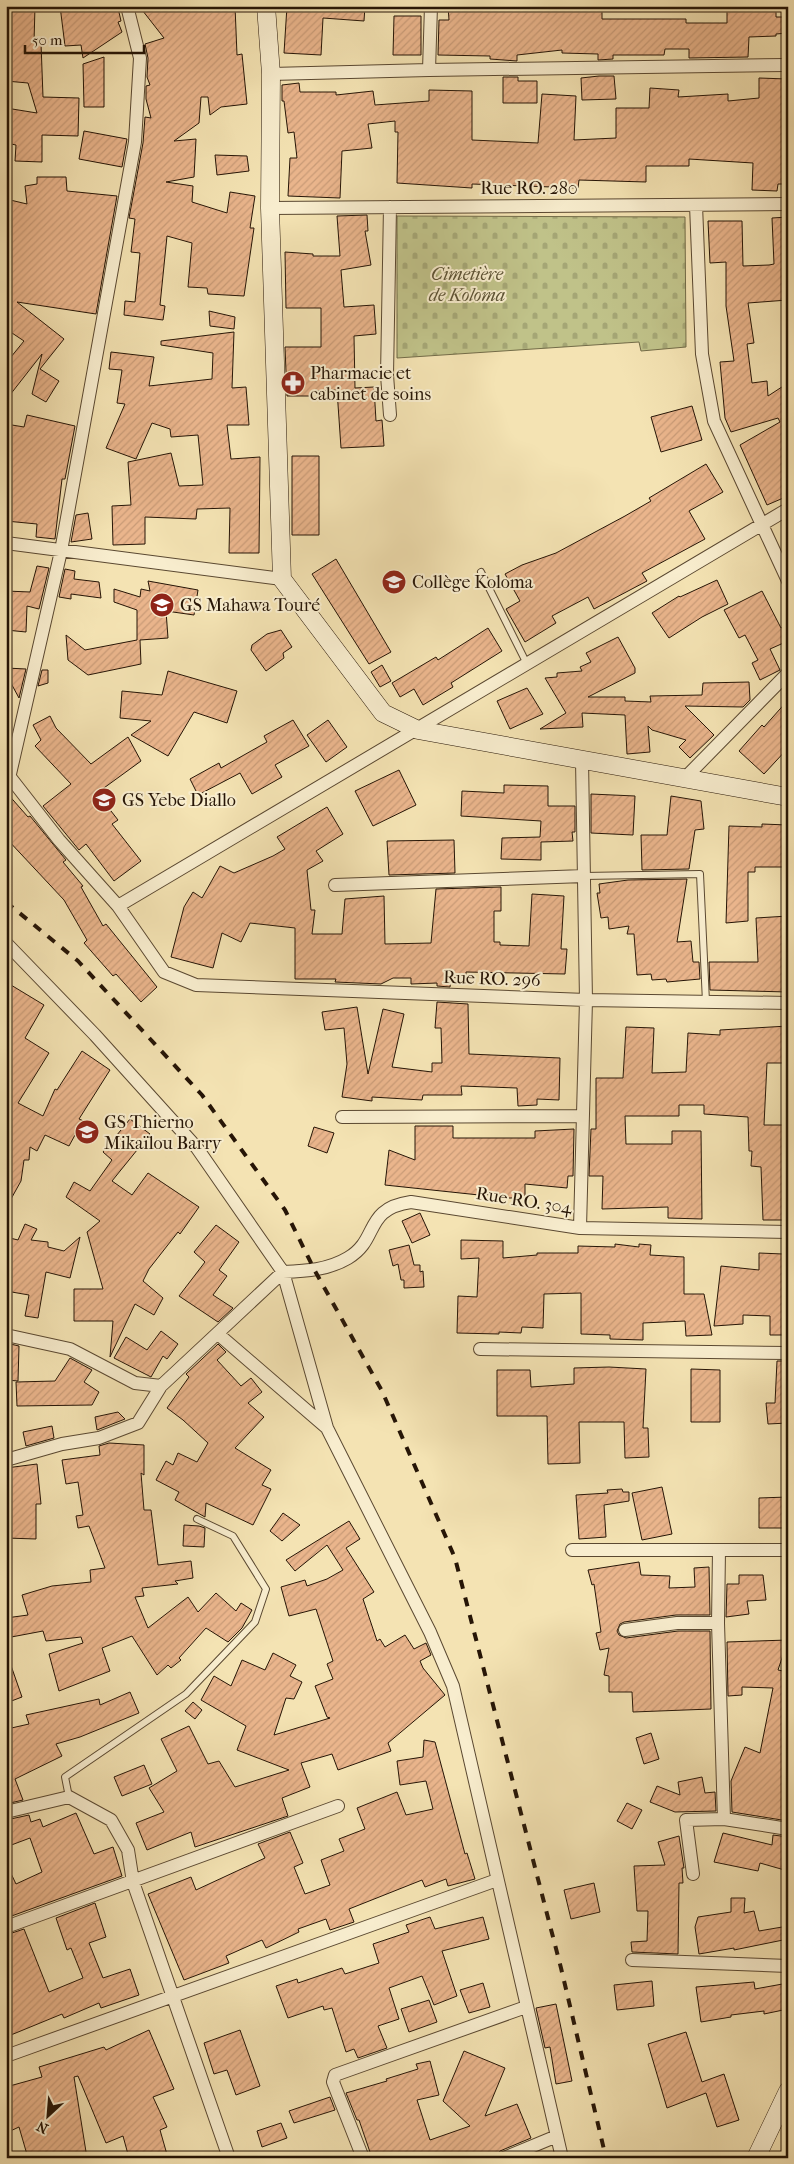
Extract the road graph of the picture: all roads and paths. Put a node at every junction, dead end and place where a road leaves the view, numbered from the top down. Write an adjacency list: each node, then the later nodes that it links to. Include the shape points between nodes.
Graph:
1 (127, 6): 15 (street, via 140,58 135,142)
2 (266, 6): 6 (street)
3 (431, 6): 5 (street)
4 (788, 65): 5 (street)
5 (429, 70): 6 (street)
6 (271, 74): 10 (street)
7 (788, 204): 8 (street, Rue RO. 280)
8 (696, 205): 9 (street, Rue RO. 280); 13 (street, via 702,354 714,421)
9 (390, 207): 10 (street, Rue RO. 280); 11 (street, via 387,375)
10 (270, 208): 17 (street)
11 (390, 415)
12 (788, 509): 13 (street)
13 (762, 524): 18 (street); 19 (street)
14 (6, 543): 15 (street)
15 (61, 551): 17 (street); 23 (street)
16 (481, 572): 19 (lane)
17 (282, 579): 21 (street, via 383,713)
18 (788, 581)
19 (527, 664): 21 (street)
20 (788, 673): 24 (street)
21 (418, 730): 22 (street); 28 (street)
22 (582, 760): 24 (street); 26 (street)
23 (8, 773): 28 (street, Rue RO. 296, via 59,840)
24 (684, 778): 25 (street)
25 (788, 797)
26 (584, 876): 27 (street); 30 (street); 31 (lane, via 700,874)
27 (335, 886)
28 (118, 906): 30 (street, Rue RO. 296, via 164,972 196,985)
29 (6, 943): 37 (street, via 197,1148)
30 (586, 1000): 31 (street, Rue RO. 296); 33 (street)
31 (706, 1002): 32 (street, Rue RO. 296)
32 (788, 1003)
33 (583, 1116): 34 (street); 35 (street)
34 (342, 1118)
35 (580, 1228): 36 (street, Rue RO. 304); 37 (street, Rue RO. 304, via 411,1202 393,1204 381,1213 361,1245 348,1258 315,1271)
36 (788, 1232)
37 (283, 1272): 38 (street); 43 (street)
38 (218, 1334): 42 (street); 43 (street)
39 (6, 1335): 42 (street, via 70,1349 135,1383)
40 (480, 1349): 41 (street)
41 (788, 1353)
42 (161, 1386): 44 (street, via 138,1423 99,1438 62,1444)
43 (327, 1428): 57 (street, via 430,1632 453,1686)
44 (6, 1460)
45 (197, 1519): 51 (lane, via 233,1536 266,1589 255,1622 186,1694 65,1777)
46 (572, 1550): 47 (street)
47 (719, 1550): 48 (street); 49 (street)
48 (788, 1550)
49 (718, 1623): 50 (street, via 677,1623); 54 (street)
50 (625, 1630)
51 (69, 1797): 53 (street); 58 (street, via 111,1820 128,1850)
52 (338, 1806): 58 (street)
53 (6, 1812)
54 (724, 1819): 55 (street); 56 (street, via 686,1820)
55 (788, 1829)
56 (693, 1874)
57 (497, 1880): 62 (street); 63 (street)
58 (133, 1882): 59 (street); 62 (street)
59 (6, 1927)
60 (632, 1960): 61 (street)
61 (788, 1966)
62 (171, 1995): 64 (street); 67 (street)
63 (526, 2007): 66 (street); 68 (street, via 335,2075 333,2082)
64 (6, 2056)
65 (788, 2091): 71 (street)
66 (557, 2136): 69 (street); 70 (street)
67 (229, 2158)
68 (363, 2158)
69 (504, 2158)
70 (562, 2158)
71 (756, 2158)

